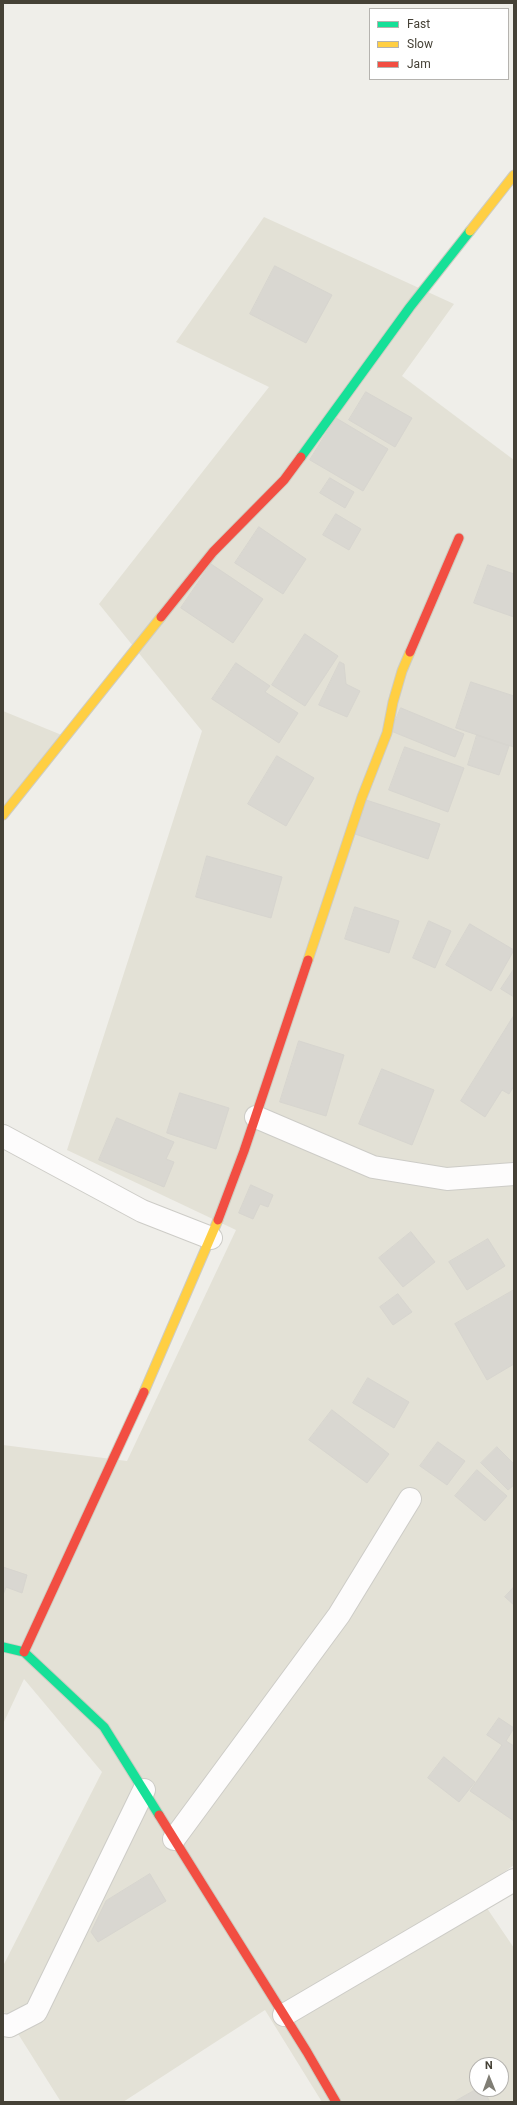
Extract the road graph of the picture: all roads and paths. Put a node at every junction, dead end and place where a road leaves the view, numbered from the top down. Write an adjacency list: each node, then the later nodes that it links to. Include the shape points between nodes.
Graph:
1 (514, 175): 3 (street, via 410,307 284,480 213,552)
2 (459, 538): 4 (street, via 402,671 387,733 362,797)
3 (3, 815)
4 (256, 1117): 6 (street, via 374,1167 447,1179); 7 (street)
5 (3, 1136): 7 (street, via 142,1211)
6 (514, 1174)
7 (211, 1238): 10 (street, via 156,1367)
8 (410, 1500): 12 (street, via 339,1615)
9 (3, 1647): 10 (street)
10 (24, 1652): 11 (street, via 104,1727)
11 (144, 1790): 12 (street); 15 (street, via 36,2012 9,2026)
12 (174, 1839): 14 (street)
13 (514, 1880): 14 (street)
14 (284, 2015): 16 (street)
15 (3, 2025)
16 (336, 2102)

